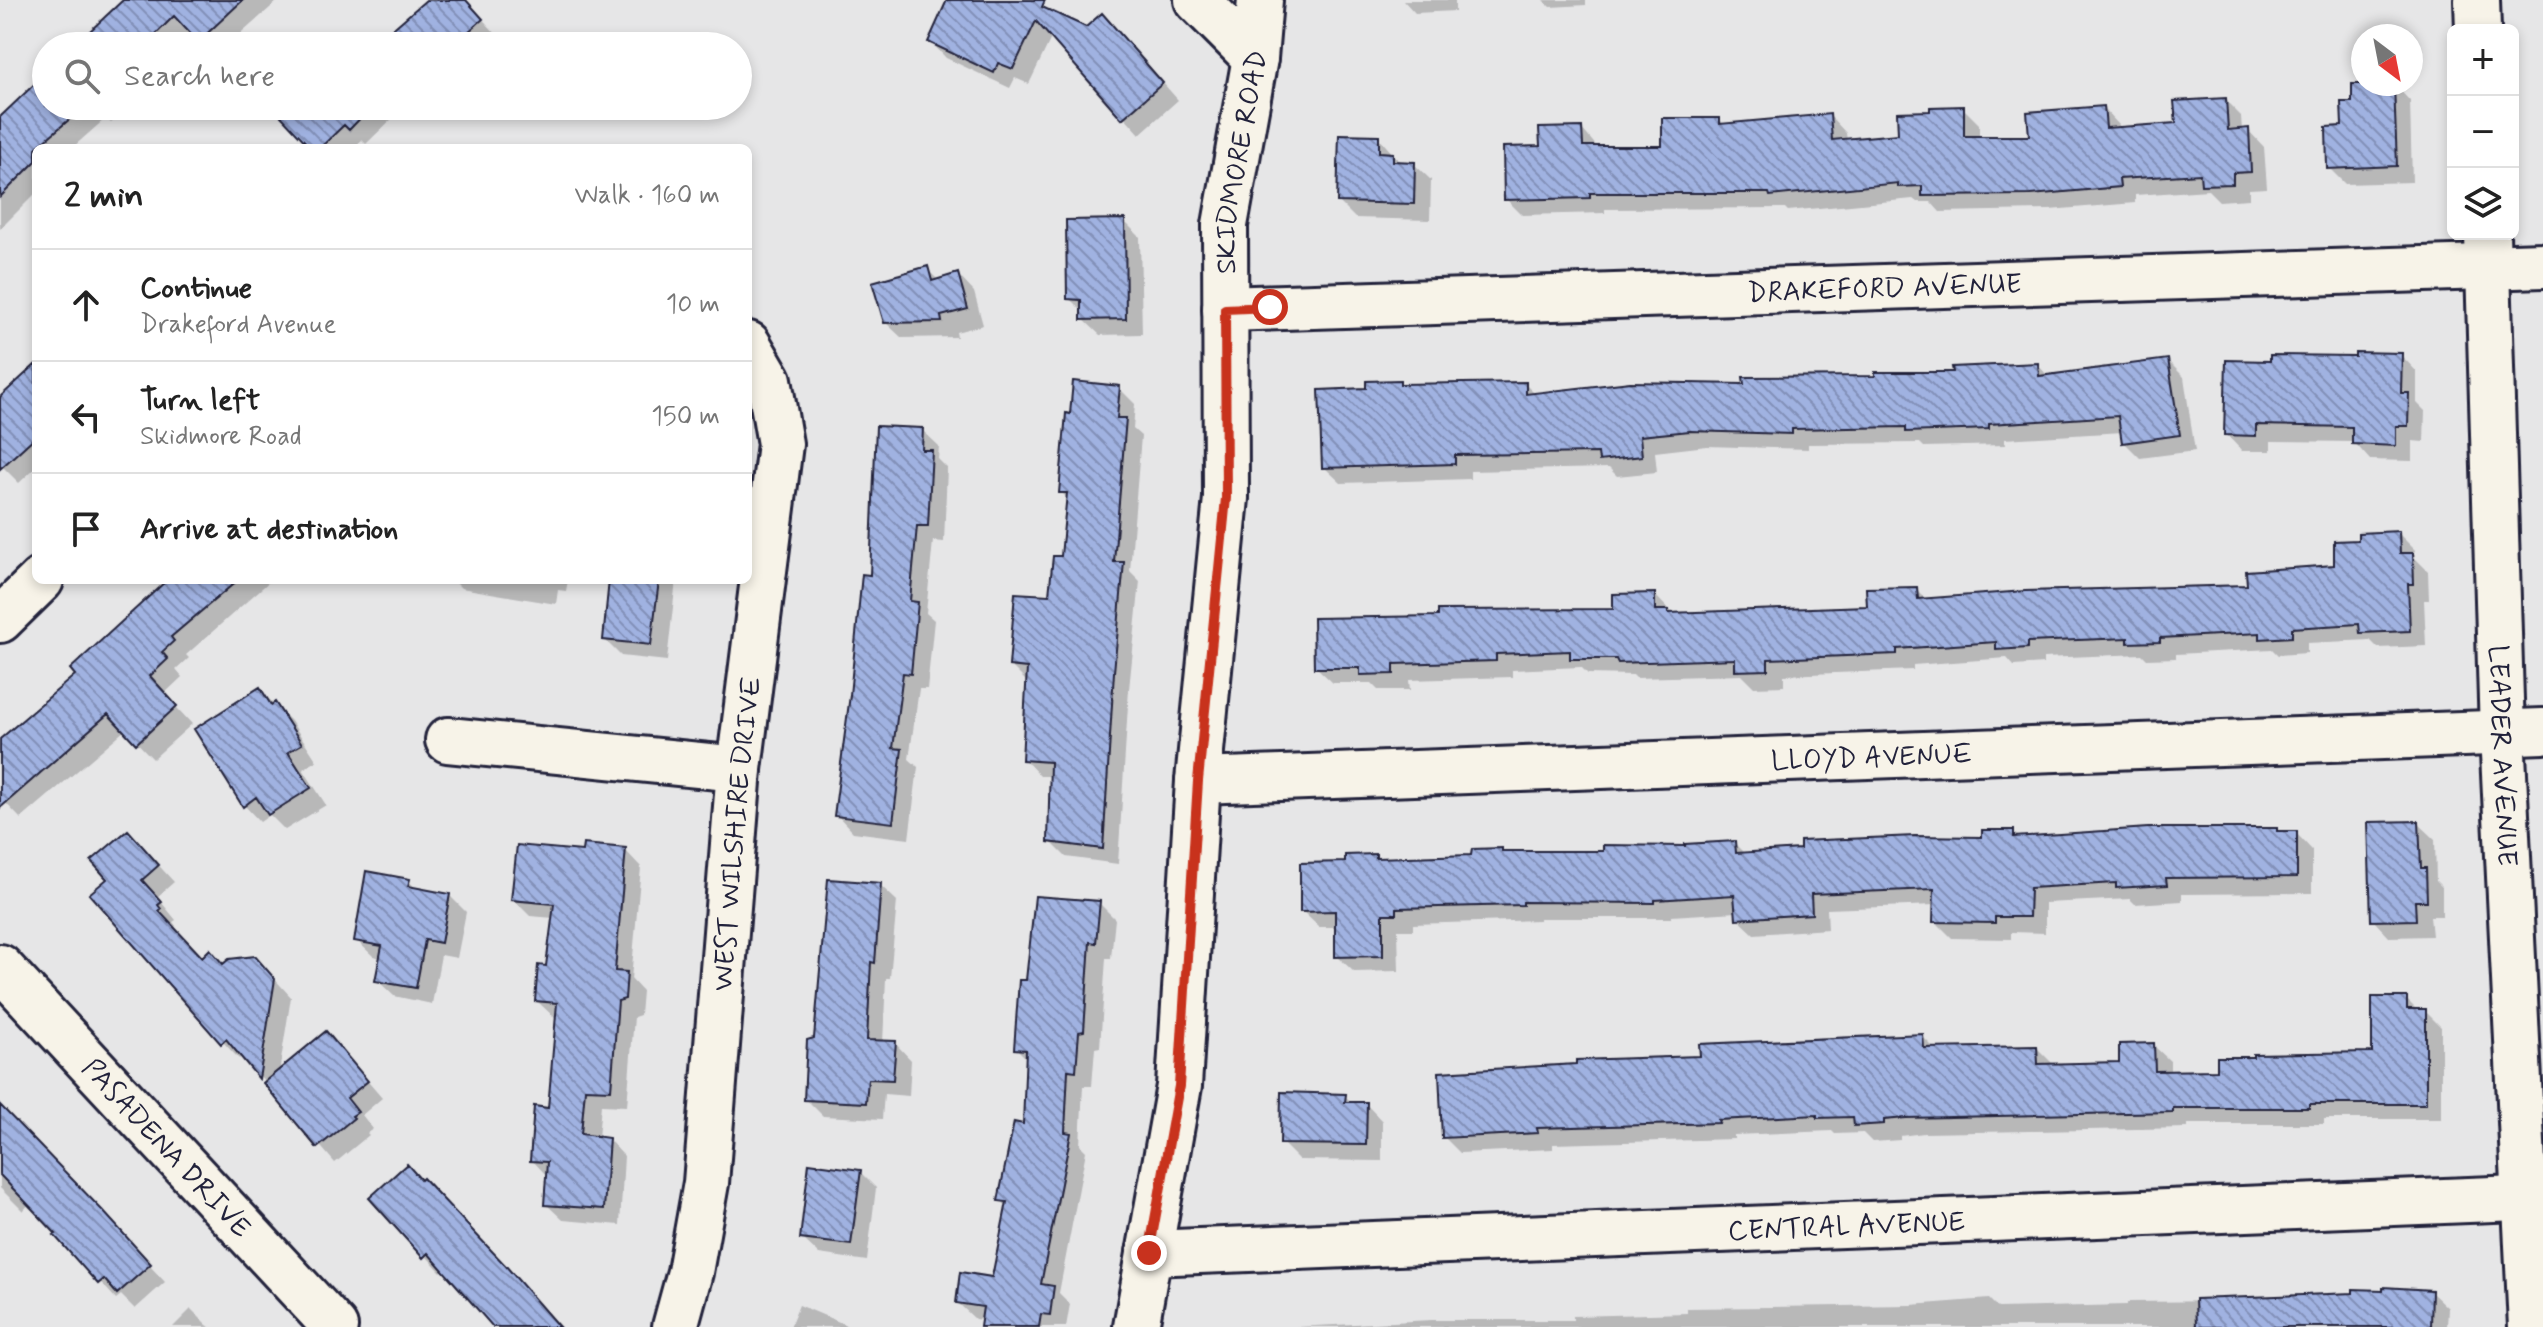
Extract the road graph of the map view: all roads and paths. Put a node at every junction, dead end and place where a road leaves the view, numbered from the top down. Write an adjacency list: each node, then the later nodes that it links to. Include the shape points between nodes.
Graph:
1 (1197, 0): 5 (street)
2 (1260, 0): 5 (street, SKIDMORE ROAD)
3 (2477, 0): 4 (street)
4 (2478, 24)
5 (1255, 58): 8 (street, SKIDMORE ROAD, via 1225,225)
6 (2488, 251): 7 (street, DRAKEFORD AVENUE); 8 (street, DRAKEFORD AVENUE); 12 (street, LEADER AVENUE)
7 (2543, 265)
8 (1225, 309): 15 (street, SKIDMORE ROAD, via 1226,498)
9 (752, 351): 14 (street, WEST WILSHIRE DRIVE, via 769,380 780,444)
10 (37, 584): 11 (street)
11 (0, 620)
12 (2522, 732): 15 (street, LLOYD AVENUE); 17 (street, LEADER AVENUE)
13 (448, 740): 14 (street)
14 (739, 769): 20 (street, WEST WILSHIRE DRIVE, via 706,1183)
15 (1198, 781): 18 (street, SKIDMORE ROAD, via 1179,1086)
16 (0, 967): 19 (street, PASADENA DRIVE)
17 (2534, 1198): 18 (street, CENTRAL AVENUE); 22 (street, LEADER AVENUE)
18 (1149, 1253): 21 (street, SKIDMORE ROAD)
19 (335, 1327)
20 (675, 1327)
21 (1136, 1327)
22 (2531, 1327)

